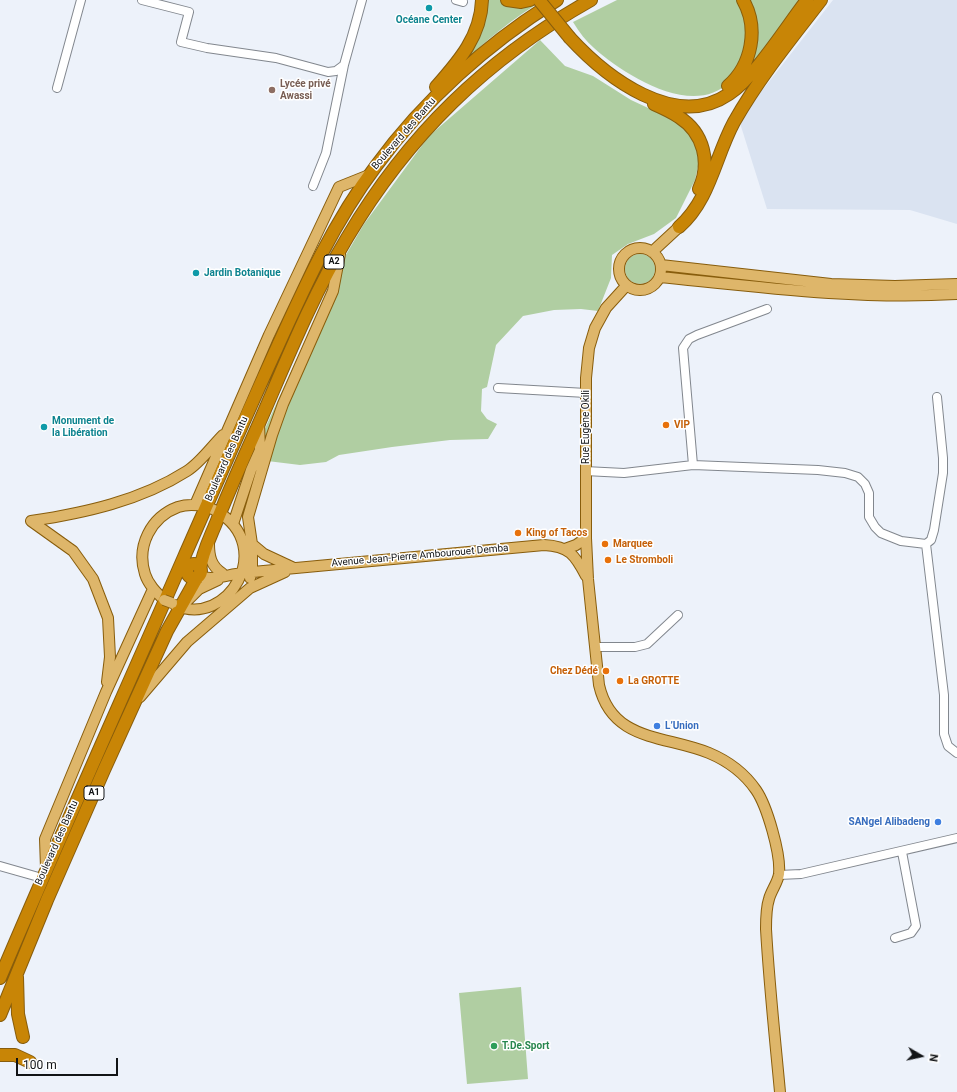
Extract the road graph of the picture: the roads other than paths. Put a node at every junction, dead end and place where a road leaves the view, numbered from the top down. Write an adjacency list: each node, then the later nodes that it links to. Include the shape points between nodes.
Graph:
1 (81, 0): 14 (street)
2 (142, 0): 13 (street, via 189,12 181,42 276,58 328,72 336,71)
3 (362, 0): 13 (street)
4 (482, 0): 16 (highway, via 477,26 467,49 394,135)
5 (507, 0): 6 (highway)
6 (530, 0)
7 (591, 0): 20 (highway, Boulevard des Bantu / A2, via 560,18 495,64 440,112 392,170)
8 (743, 0): 12 (highway, via 752,27 748,59 729,85 701,98 677,97 643,86 607,63)
9 (807, 0): 15 (highway, via 748,77 724,97 685,106 654,99)
10 (821, 0): 19 (highway, via 754,88 733,124 702,198)
11 (549, 1): 12 (highway, bridge); 16 (highway, Boulevard des Bantu / A2, via 450,84 408,126)
12 (573, 36): 15 (highway, via 600,68)
13 (344, 65): 18 (street, via 326,153)
14 (57, 88)
15 (636, 91): 19 (highway, via 653,104 680,117 697,135 704,150 703,177)
16 (377, 163): 17 (highway, Boulevard des Bantu / A2)
17 (369, 175): 32 (main road, via 339,187); 35 (highway, Boulevard des Bantu / A2, via 319,257)
18 (313, 186)
19 (679, 227): 21 (main road)
20 (341, 248): 31 (highway, Boulevard des Bantu / A2, via 309,311); 39 (main road, via 333,291 272,435 248,518)
21 (652, 252): 22 (main road); 25 (main road, via 640,248 623,256 619,275)
22 (661, 265): 23 (main road); 24 (main road, via 831,284)
23 (660, 277): 25 (main road, via 652,288 645,290); 26 (main road, via 832,294)
24 (957, 284)
25 (626, 286): 29 (main road, Rue Eugène Okili, via 606,308 595,328 587,362)
26 (957, 294)
27 (767, 310): 33 (street, via 697,335 689,339 683,348)
28 (498, 388): 29 (street)
29 (586, 393): 34 (main road, Rue Eugène Okili)
30 (937, 397): 40 (street, via 942,473 934,530 931,540)
31 (259, 422): 35 (highway, Boulevard des Bantu / A2); 36 (main road, via 260,450)
32 (227, 430): 35 (main road); 55 (main road, via 188,471 144,494 78,514 31,521 73,551 93,579 108,618 110,658)
33 (693, 465): 34 (street, via 624,473); 40 (street, via 818,470 858,477 865,484 869,517 875,528 901,541)
34 (585, 471): 37 (main road, Rue Eugène Okili)
35 (207, 508): 36 (main road, via 227,517); 38 (highway, Boulevard des Bantu / A2); 42 (highway); 48 (highway, Boulevard des Bantu / A2); 49 (main road, via 178,507 152,526 144,541 142,558 145,574)
36 (232, 524): 45 (main road, via 238,531 244,548)
37 (586, 538): 41 (main road); 47 (main road, Rue Eugène Okili)
38 (209, 540): 44 (highway, Boulevard des Bantu / A2, via 202,556); 46 (main road, via 210,560)
39 (252, 544): 43 (main road, via 264,554); 45 (main road)
40 (926, 544): 58 (street, via 944,695 944,734 948,746)
41 (565, 549): 43 (main road, Avenue Jean-Pierre Ambourouet Demba, via 529,546); 47 (main road, via 576,557)
42 (187, 568): 44 (highway, via 195,564); 56 (highway, via 173,591)
43 (294, 568): 45 (main road, Avenue Jean-Pierre Ambourouet Demba); 50 (main road, via 250,588)
44 (199, 573): 46 (main road, Avenue Jean-Pierre Ambourouet Demba); 51 (highway, Boulevard des Bantu / A1)
45 (243, 573): 46 (main road, Avenue Jean-Pierre Ambourouet Demba); 50 (main road); 51 (main road, via 227,596 212,605 196,609)
46 (222, 575): 53 (main road, via 194,593)
47 (588, 579): 54 (main road, Rue Eugène Okili)
48 (170, 587): 51 (highway, Boulevard des Bantu / A1)
49 (152, 589): 51 (main road); 55 (main road)
50 (243, 594): 57 (main road, via 187,642)
51 (172, 603): 53 (highway, Boulevard des Bantu / A1); 56 (highway, Boulevard des Bantu / A1)
52 (678, 615): 54 (street, via 648,644 634,647)
53 (167, 631): 57 (highway, Boulevard des Bantu / A1)
54 (595, 647): 63 (main road, Rue Eugène Okili, via 602,700 615,717 624,725 645,735 716,757 741,773 756,791 769,819)
55 (106, 692): 62 (main road, via 45,838)
56 (120, 700): 62 (highway, Boulevard des Bantu / A1)
57 (132, 707): 65 (highway, Boulevard des Bantu / A1, via 69,847)
58 (957, 753)
59 (957, 838): 60 (street)
60 (902, 852): 63 (street, via 801,874); 64 (street, via 916,926 911,933)
61 (0, 866): 62 (street)
62 (44, 873): 66 (highway, Boulevard des Bantu / A1)
63 (779, 875): 71 (main road, via 768,900 766,928)
64 (895, 938)
65 (17, 972): 67 (highway, Boulevard des Bantu / A1); 68 (highway, via 18,1014)
66 (0, 978)
67 (0, 1015)
68 (23, 1037)
69 (0, 1056): 70 (highway, via 15,1055)
70 (30, 1062)
71 (780, 1092)

